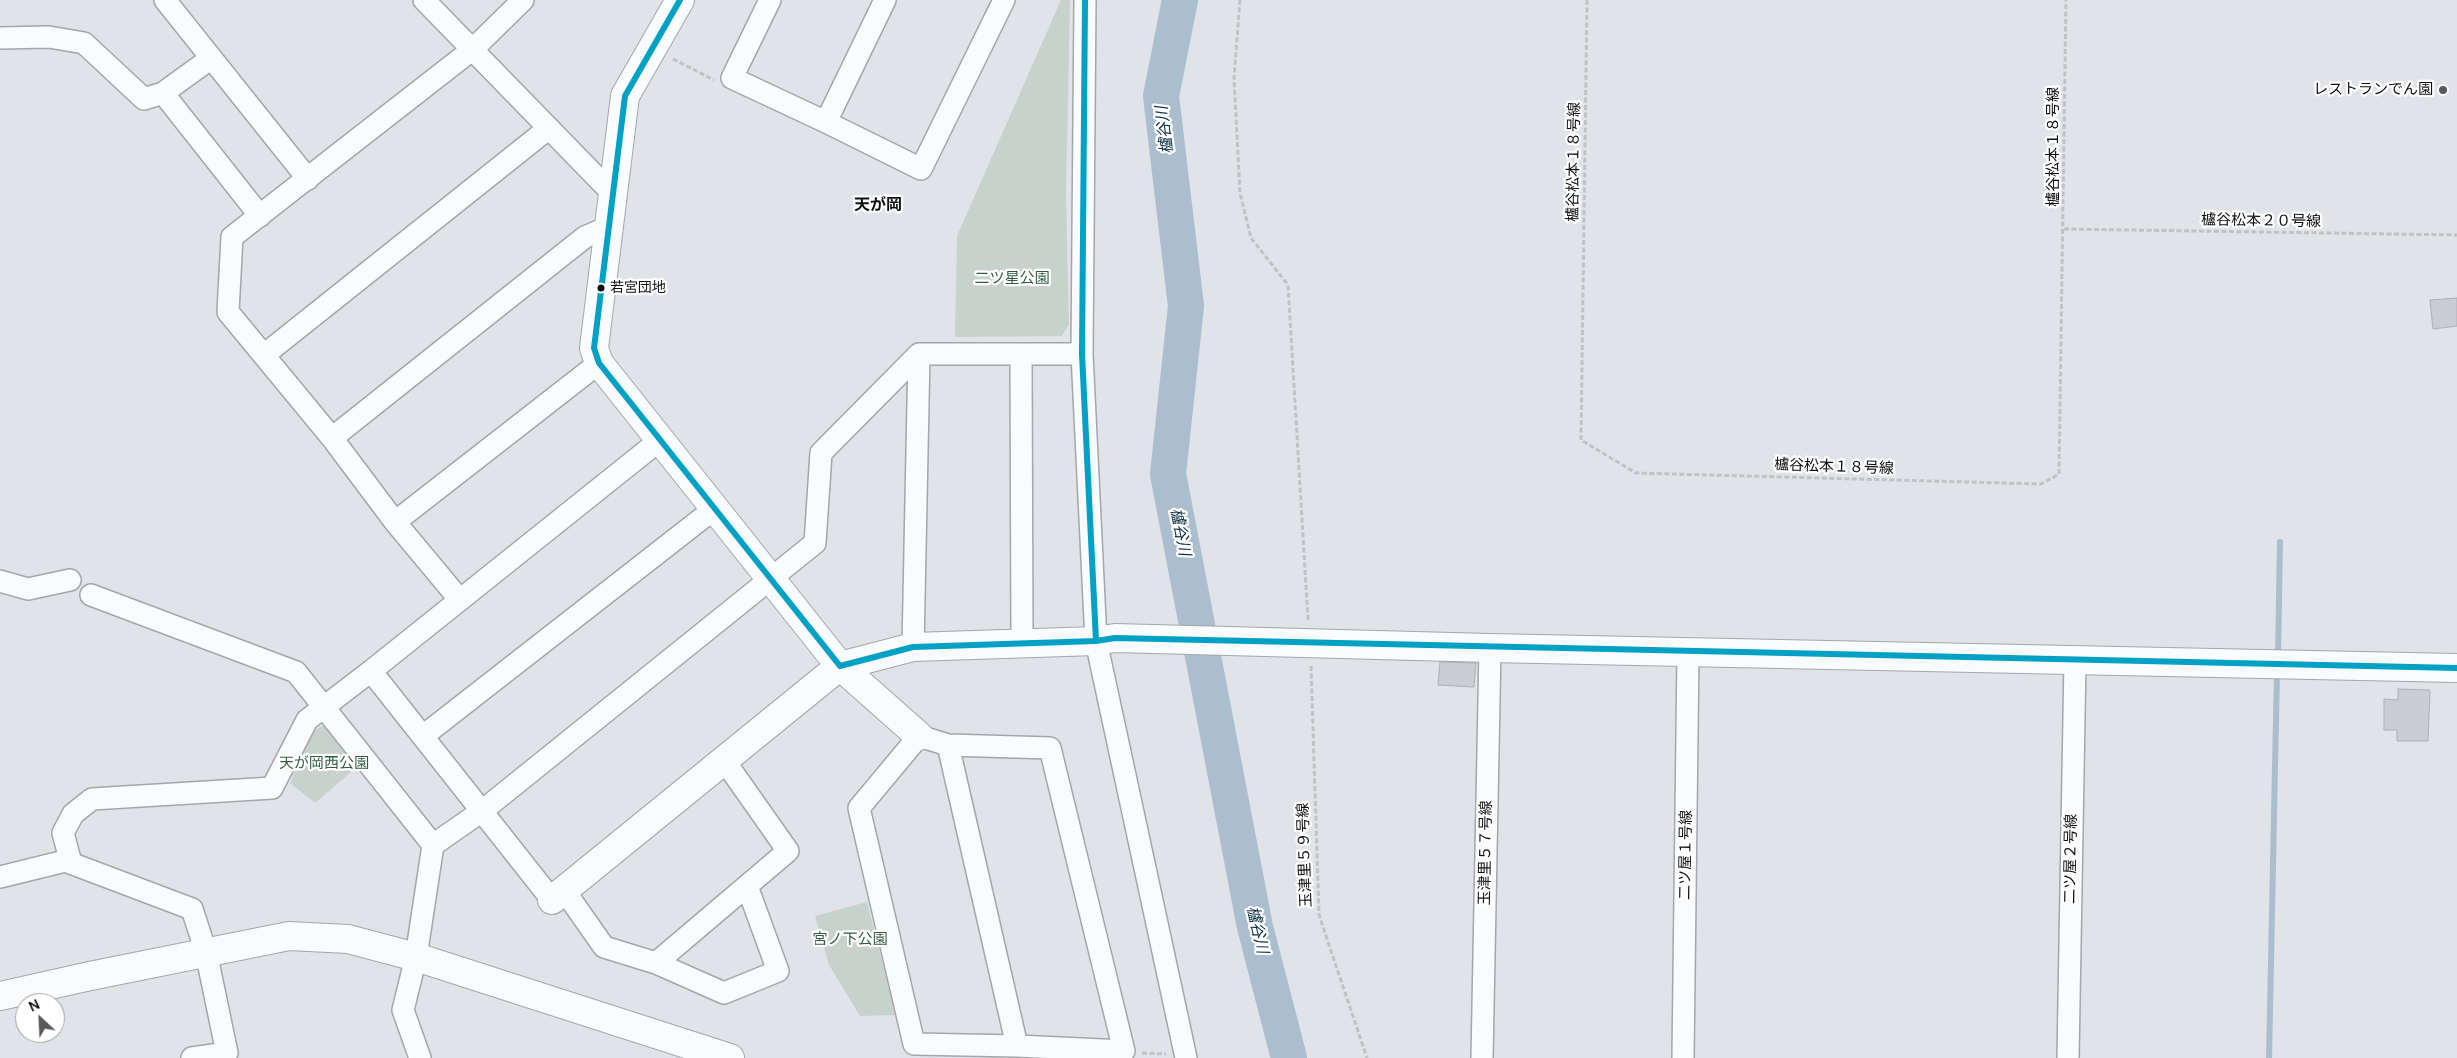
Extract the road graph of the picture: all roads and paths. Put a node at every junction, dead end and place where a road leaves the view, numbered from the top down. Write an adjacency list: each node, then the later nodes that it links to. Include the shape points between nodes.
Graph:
1 (165, 0): 15 (street)
2 (424, 0): 14 (street)
3 (523, 0): 14 (street)
4 (680, 0): 13 (street)
5 (770, 0): 16 (street)
6 (886, 0): 18 (street)
7 (1004, 0): 18 (street, via 921,170)
8 (1085, 0): 28 (street)
9 (1240, 0): 42 (path, 玉津里５９号線, via 1234,78 1240,193 1252,238 1288,285)
10 (1588, 0): 24 (path, 櫨谷松本１８号線, via 1581,440 1636,472 2041,484 2059,474)
11 (2066, 0): 24 (path, 櫨谷松本１８号線)
12 (0, 38): 17 (street, via 49,37 84,44 144,99)
13 (653, 48): 16 (path, via 712,80); 21 (street, via 625,96)
14 (473, 49): 19 (street); 20 (street)
15 (210, 59): 17 (street); 20 (street)
16 (732, 78): 18 (street)
17 (163, 93): 22 (street)
18 (826, 122)
19 (549, 128): 21 (street); 29 (street)
20 (308, 180): 22 (street)
21 (612, 193): 23 (street)
22 (260, 216): 29 (street, via 232,237 228,312)
23 (608, 226): 30 (street, via 594,348); 31 (street, via 585,237)
24 (2064, 230): 25 (path, 櫨谷松本２０号線)
25 (2457, 235)
26 (919, 354): 27 (street); 35 (street, via 821,454 815,543); 43 (street)
27 (1022, 354): 28 (street); 41 (street)
28 (1082, 354): 40 (street)
29 (264, 355): 31 (street)
30 (599, 363): 32 (street); 34 (street)
31 (332, 438): 34 (street)
32 (660, 440): 33 (street); 39 (street)
33 (714, 509): 35 (street); 51 (street)
34 (396, 522): 39 (street)
35 (770, 579): 47 (street); 55 (street)
36 (70, 580): 37 (street, via 28,589)
37 (0, 581)
38 (91, 595): 50 (street, via 296,672)
39 (460, 600): 49 (street)
40 (1105, 639): 41 (street); 42 (street); 67 (street)
41 (1022, 644): 43 (street)
42 (1305, 644): 44 (street); 71 (path, 玉津里５９号線, via 1318,915)
43 (913, 647): 47 (street)
44 (1490, 648): 45 (street); 72 (street, 玉津里５７号線)
45 (1688, 652): 46 (street); 73 (street, 二ツ屋１号線)
46 (2075, 660): 48 (street); 74 (street, 二ツ屋２号線)
47 (840, 666): 52 (street); 54 (street)
48 (2457, 668)
49 (372, 671): 50 (street); 51 (street)
50 (322, 707): 56 (street); 57 (street, via 307,720 272,788 92,799 73,814 63,834)
51 (423, 736): 55 (street)
52 (919, 736): 53 (street); 65 (street, via 859,808 914,1044)
53 (948, 745): 65 (street); 66 (street, via 1050,748)
54 (724, 760): 59 (street, via 788,851); 60 (street)
55 (482, 810): 56 (street); 60 (street)
56 (433, 845): 62 (street)
57 (71, 863): 58 (street, via 65,861); 61 (street, via 192,909)
58 (0, 878)
59 (747, 886): 63 (street); 63 (street, via 778,971 724,993)
60 (558, 895): 63 (street, via 604,947)
61 (206, 952): 62 (street, via 289,936 348,939); 64 (street); 68 (street, via 227,1053)
62 (416, 958): 69 (street, via 403,1010); 70 (street)
63 (656, 963)
64 (0, 996)
65 (1017, 1046): 66 (street)
66 (1124, 1052): 67 (path)
67 (1185, 1056)
68 (192, 1058)
69 (420, 1058)
70 (730, 1058)
71 (1367, 1058)
72 (1482, 1058)
73 (1683, 1058)
74 (2068, 1058)

